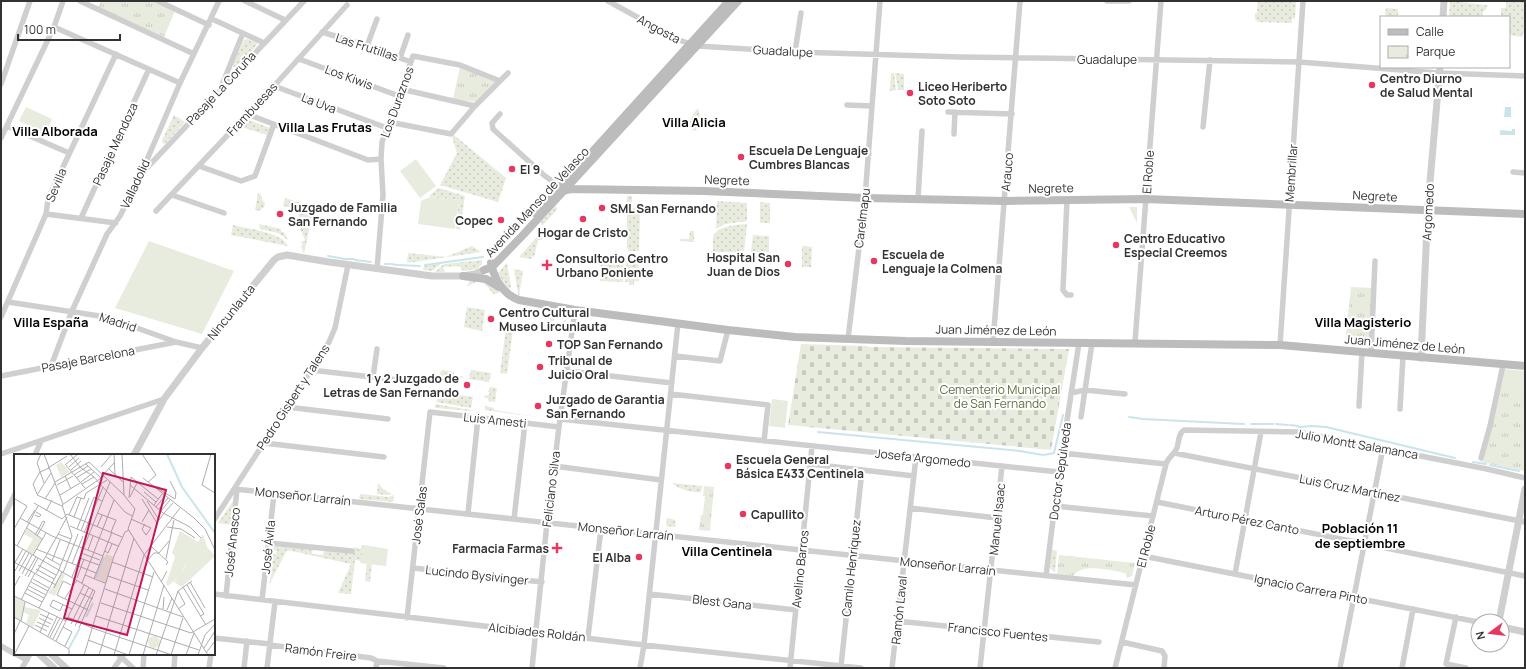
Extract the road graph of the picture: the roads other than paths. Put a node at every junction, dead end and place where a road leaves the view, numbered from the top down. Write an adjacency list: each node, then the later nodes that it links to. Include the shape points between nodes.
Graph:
1 (30, 1): 51 (street)
2 (63, 1): 24 (street)
3 (80, 1): 33 (street)
4 (158, 1): 23 (street)
5 (219, 1): 20 (street, Valladolid)
6 (245, 1): 22 (street)
7 (304, 1): 22 (street, Pasaje La Coruña)
8 (608, 1): 29 (street, Angosta)
9 (880, 1): 34 (street, Carelmapu)
10 (1020, 1): 38 (street, Arauco)
11 (1107, 1): 12 (street)
12 (1129, 1)
13 (1161, 1): 39 (street, El Roble)
14 (1303, 1): 42 (street, Membrillar)
15 (1444, 1): 19 (street)
16 (734, 2): 29 (main road, Avenida Manso de Velasco)
17 (347, 5): 25 (street, Frambuesas)
18 (801, 12): 31 (street)
19 (1443, 16)
20 (212, 19): 23 (street, Valladolid); 26 (street)
21 (377, 19): 30 (street)
22 (285, 20): 28 (street, Pasaje La Coruña)
23 (209, 25): 33 (street, Valladolid)
24 (54, 27): 32 (street); 66 (street)
25 (322, 32): 30 (street, Las Frutillas); 37 (street, Frambuesas)
26 (243, 33): 28 (street); 53 (street)
27 (408, 35): 36 (street)
28 (264, 43): 53 (street, Pasaje La Coruña)
29 (693, 45): 31 (street, Guadalupe); 80 (main road, Avenida Manso de Velasco); 81 (main road, Avenida Manso de Velasco)
30 (367, 46): 36 (street, Las Frutillas)
31 (795, 52): 34 (street, Guadalupe)
32 (116, 54): 45 (street); 73 (street, Sevilla)
33 (194, 54): 50 (street, Valladolid)
34 (876, 55): 38 (street, Guadalupe); 58 (street, Carelmapu)
35 (413, 56): 41 (street, Los Duraznos); 49 (street, Las Frutillas, via 460,65)
36 (400, 58): 41 (street, Las Frutillas)
37 (299, 59): 52 (street, Frambuesas); 55 (street, Los Kiwis)
38 (1016, 59): 39 (street, Guadalupe); 63 (street, Arauco)
39 (1157, 60): 40 (street, Guadalupe); 86 (street, El Roble)
40 (1210, 60): 42 (street, Guadalupe); 67 (street)
41 (411, 62): 54 (street, Los Duraznos)
42 (1299, 62): 43 (street, Guadalupe); 89 (street, Membrillar)
43 (1380, 67)
44 (1404, 68): 46 (street, Guadalupe)
45 (149, 69): 50 (street); 95 (street, Pasaje Mendoza)
46 (1439, 70): 48 (street, Guadalupe); 91 (street, Argomedo)
47 (508, 73): 49 (street)
48 (1525, 76)
49 (500, 81): 57 (street)
50 (180, 83): 79 (street, Valladolid)
51 (1, 84)
52 (274, 86): 61 (street, Frambuesas); 68 (street, La Uva)
53 (221, 88): 79 (street, Pasaje La Coruña)
54 (401, 89): 55 (street, Los Duraznos); 57 (street)
55 (399, 96): 64 (street, Los Duraznos)
56 (847, 105): 58 (street)
57 (475, 106): 64 (street, via 451,134)
58 (872, 106): 74 (street, Carelmapu)
59 (948, 112): 60 (street)
60 (955, 112): 63 (street); 70 (street)
61 (247, 114): 65 (street); 76 (street, Frambuesas)
62 (500, 114): 81 (street, via 492,123 493,129 545,176)
63 (1012, 114): 88 (street, Arauco)
64 (389, 122): 68 (street, Los Duraznos)
65 (274, 124): 75 (street, via 368,160); 76 (street, via 255,176 241,181)
66 (7, 126): 71 (street); 73 (street)
67 (1203, 126)
68 (387, 128): 75 (street, Los Duraznos, via 382,142)
69 (922, 131): 85 (street)
70 (954, 134)
71 (1, 138)
72 (843, 152): 74 (street)
73 (69, 153): 93 (street, Sevilla, via 48,199)
74 (869, 154): 84 (street, Carelmapu)
75 (381, 159): 100 (street, Los Duraznos, via 383,194)
76 (199, 166): 83 (street, Frambuesas)
77 (1513, 172): 78 (street)
78 (1525, 173)
79 (140, 176): 96 (street, Valladolid)
80 (575, 185): 81 (main road, Negrete); 84 (main road, Negrete)
81 (563, 188): 82 (main road, Negrete); 99 (main road, Avenida Manso de Velasco)
82 (554, 193): 99 (main road, Avenida Manso de Velasco)
83 (172, 195): 90 (street, Frambuesas); 92 (street)
84 (865, 198): 85 (main road, Negrete); 110 (street, Carelmapu)
85 (918, 199): 88 (main road, Negrete)
86 (1146, 199): 87 (main road, Negrete); 89 (main road, Negrete); 113 (street, El Roble)
87 (1067, 200): 88 (main road, Negrete); 103 (street, via 1063,290)
88 (1005, 201): 112 (street, Arauco)
89 (1289, 204): 91 (main road, Negrete); 116 (street, Membrillar)
90 (156, 211)
91 (1427, 211): 94 (main road, Negrete); 123 (street, Argomedo)
92 (224, 213)
93 (46, 214): 95 (street); 104 (street, Sevilla)
94 (1525, 214)
95 (81, 218): 96 (street)
96 (116, 223): 106 (street, Valladolid, via 107,234)
97 (1375, 261): 120 (street)
98 (348, 265): 100 (street, Nincunlauta); 117 (street, Nincunlauta, via 287,255 278,257); 127 (street, Pedro Gisbert y Talens, via 333,335)
99 (489, 267): 101 (street, Nincunlauta, via 475,274); 102 (main road)
100 (377, 269): 101 (street, Nincunlauta, via 432,276)
101 (463, 276): 102 (main road, Juan Jiménez de León, via 486,279)
102 (505, 292): 105 (main road, Juan Jiménez de León, via 519,300)
103 (1070, 295)
104 (8, 302): 106 (street, Madrid); 107 (street, Sevilla)
105 (576, 310): 108 (main road, Juan Jiménez de León); 128 (street, Feliciano Silva)
106 (72, 311): 111 (street, Madrid, via 106,316); 125 (street, Valladolid)
107 (1, 317)
108 (678, 323): 109 (main road, Juan Jiménez de León); 121 (street)
109 (728, 330): 110 (main road, Juan Jiménez de León, via 789,337); 121 (street, via 720,361)
110 (848, 339): 112 (main road, Juan Jiménez de León)
111 (176, 342): 117 (street, Madrid); 125 (street, Pasaje Barcelona)
112 (993, 342): 114 (main road, Juan Jiménez de León)
113 (1135, 342): 115 (main road, Juan Jiménez de León); 116 (main road, Juan Jiménez de León)
114 (1079, 343): 115 (main road, Juan Jiménez de León); 135 (street, Doctor Sepúlveda)
115 (1092, 343): 133 (street)
116 (1280, 345): 119 (main road, Juan Jiménez de León)
117 (202, 348): 137 (street, Nincunlauta)
118 (377, 349): 130 (street)
119 (1362, 352): 120 (main road, Juan Jiménez de León); 138 (street)
120 (1371, 353): 122 (main road, Juan Jiménez de León)
121 (675, 356): 132 (street)
122 (1403, 356): 123 (main road, Juan Jiménez de León); 140 (street)
123 (1421, 358): 124 (main road, Juan Jiménez de León)
124 (1503, 365): 126 (main road, Juan Jiménez de León); 163 (street)
125 (51, 366): 129 (street, Pasaje Barcelona)
126 (1525, 366)
127 (311, 370): 130 (street); 139 (street, Pedro Gisbert y Talens)
128 (567, 371): 132 (street); 145 (street, Feliciano Silva)
129 (1, 376)
130 (373, 377): 131 (street)
131 (398, 380)
132 (672, 383): 134 (street)
133 (1085, 390): 135 (street); 136 (street); 142 (street)
134 (671, 394): 149 (street); 152 (street, via 768,405)
135 (1071, 394): 156 (street, Doctor Sepúlveda)
136 (1125, 394)
137 (164, 399): 151 (street); 160 (street, Nincunlauta)
138 (1359, 406)
139 (287, 407): 144 (street); 153 (street, Pedro Gisbert y Talens)
140 (1400, 408)
141 (430, 412): 143 (street, Luis Amesti); 181 (street, José Salas)
142 (1081, 417)
143 (478, 418): 146 (street, Luis Amesti); 183 (street)
144 (388, 419)
145 (560, 419): 147 (street, Feliciano Silva); 149 (street)
146 (525, 423): 147 (street, Luis Amesti); 187 (street)
147 (559, 427): 166 (street, Feliciano Silva)
148 (1186, 430): 150 (street, Julio Montt Salamanca); 157 (street, El Roble, via 1181,432)
149 (667, 431): 152 (street, Josefa Argomedo); 173 (street)
150 (1261, 432): 155 (street, Julio Montt Salamanca, via 1298,432); 168 (street)
151 (41, 441): 158 (street); 159 (street)
152 (764, 441): 154 (street, Josefa Argomedo)
153 (264, 443): 161 (street); 174 (street, Pedro Gisbert y Talens)
154 (812, 446): 162 (street, Josefa Argomedo); 164 (street, Avelino Barros)
155 (1383, 448): 172 (street, Julio Montt Salamanca); 176 (street)
156 (1062, 453): 165 (street); 170 (street, Doctor Sepúlveda)
157 (1174, 453): 165 (street, El Roble); 168 (street, Luis Cruz Martínez)
158 (1, 454)
159 (35, 454)
160 (135, 454)
161 (384, 457)
162 (916, 457): 167 (street, Josefa Argomedo); 171 (street, Ramón Laval)
163 (1481, 458)
164 (811, 464): 169 (street); 196 (street, Avelino Barros)
165 (1166, 464): 179 (street, El Roble)
166 (554, 466): 173 (street); 191 (street, Feliciano Silva)
167 (1002, 466): 170 (street, Josefa Argomedo); 185 (street, Manuel Isaac)
168 (1254, 468): 176 (street, Luis Cruz Martínez); 188 (street)
169 (862, 470): 171 (street); 198 (street, Camilo Henríquez)
170 (1059, 472): 180 (street, Doctor Sepúlveda)
171 (914, 476): 182 (street, Ramón Laval)
172 (1525, 478)
173 (661, 480): 193 (street)
174 (236, 489): 177 (street, Monseñor Larraín); 186 (street, Pedro Gisbert y Talens); 211 (street, José Anasco)
175 (1525, 489): 189 (street)
176 (1375, 493): 189 (street, Luis Cruz Martínez); 195 (street)
177 (274, 494): 181 (street, Monseñor Larraín); 194 (street, José Ávila)
178 (14, 496): 190 (street)
179 (1157, 502): 184 (street, El Roble); 188 (street, Arturo Pérez Canto)
180 (1055, 506): 184 (street); 205 (street, Doctor Sepúlveda)
181 (420, 508): 183 (street, Monseñor Larraín); 201 (street, José Salas)
182 (910, 508): 185 (street); 200 (street, Ramón Laval)
183 (468, 513): 187 (street, Monseñor Larraín)
184 (1153, 516): 199 (street, El Roble)
185 (997, 518): 202 (street, Manuel Isaac)
186 (215, 519)
187 (514, 519): 191 (street, Monseñor Larraín)
188 (1244, 519): 195 (street, Arturo Pérez Canto); 204 (street)
189 (1522, 521): 203 (street)
190 (1, 522)
191 (547, 523): 192 (street, Monseñor Larraín); 207 (street, Feliciano Silva)
192 (601, 528): 193 (street, Monseñor Larraín); 226 (street)
193 (656, 534): 196 (street, Monseñor Larraín); 210 (street)
194 (269, 543): 197 (street); 213 (street, José Ávila)
195 (1364, 543): 203 (street, Arturo Pérez Canto); 212 (street)
196 (801, 550): 198 (street, Monseñor Larraín); 216 (street, Avelino Barros)
197 (352, 552)
198 (853, 556): 200 (street, Monseñor Larraín); 246 (street, Camilo Henríquez)
199 (1143, 556): 204 (street, Ignacio Carrera Pinto); 208 (street, El Roble)
200 (904, 561): 202 (street, Monseñor Larraín); 221 (street, Ramón Laval)
201 (413, 568): 207 (street, Lucindo Bysivinger); 219 (street, José Salas)
202 (991, 570): 205 (street, Monseñor Larraín); 223 (street, Manuel Isaac)
203 (1509, 572): 206 (street, Arturo Pérez Canto); 217 (street)
204 (1235, 574): 212 (street, Ignacio Carrera Pinto)
205 (1046, 576): 208 (street, Monseñor Larraín)
206 (1525, 576)
207 (542, 582): 224 (street, Feliciano Silva)
208 (1136, 585): 230 (street, El Roble)
209 (215, 594): 211 (street, Alcibíades Roldán)
210 (649, 594): 216 (street, Blest Gana); 232 (street)
211 (226, 596): 213 (street, Alcibíades Roldán)
212 (1354, 597): 215 (street, Ignacio Carrera Pinto); 267 (street)
213 (262, 600): 214 (street, Alcibíades Roldán)
214 (275, 602): 219 (street, Alcibíades Roldán); 231 (street)
215 (1412, 609): 218 (street, Ignacio Carrera Pinto); 268 (street)
216 (796, 610): 245 (street, Avelino Barros)
217 (1501, 613)
218 (1456, 617): 220 (street, Ignacio Carrera Pinto); 269 (street, via 1446,664)
219 (407, 618): 224 (street, Alcibíades Roldán)
220 (1470, 620)
221 (897, 621): 223 (street, Francisco Fuentes); 263 (street, Ramón Laval)
222 (1510, 629): 225 (street)
223 (984, 630): 229 (street, Francisco Fuentes); 264 (street, Manuel Isaac)
224 (536, 632): 226 (street, Alcibíades Roldán); 259 (street, Feliciano Silva)
225 (1525, 632)
226 (588, 637): 232 (street, Alcibíades Roldán)
227 (215, 638): 228 (street, Ramón Freire)
228 (247, 641): 231 (street, Ramón Freire); 255 (street)
229 (1099, 642)
230 (1122, 642): 265 (street, El Roble); 266 (street, via 1162,651 1165,656)
231 (270, 644): 244 (street, Ramón Freire, via 371,658); 256 (street)
232 (644, 645): 245 (street, Alcibíades Roldán); 260 (street)
233 (1, 646): 234 (street)
234 (14, 653)
235 (17, 655): 243 (street)
236 (29, 655): 243 (street)
237 (40, 655): 248 (street)
238 (52, 655): 249 (street)
239 (121, 655): 250 (street); 251 (street)
240 (144, 655): 252 (street)
241 (175, 655): 253 (street)
242 (211, 655): 254 (street)
243 (26, 660): 247 (street)
244 (377, 661): 257 (street); 258 (street, Ramón Freire)
245 (791, 661): 246 (street, Alcibíades Roldán); 261 (street, Avelino Barros)
246 (841, 666): 262 (street, Alcibíades Roldán)
247 (22, 668)
248 (54, 668)
249 (66, 668)
250 (114, 668)
251 (133, 668)
252 (143, 668)
253 (174, 668)
254 (210, 668)
255 (244, 668)
256 (267, 668)
257 (376, 668)
258 (444, 668)
259 (532, 668)
260 (640, 668)
261 (790, 668)
262 (861, 668)
263 (892, 668)
264 (980, 668)
265 (1115, 668)
266 (1164, 668)
267 (1340, 668)
268 (1402, 668)
269 (1466, 668)

